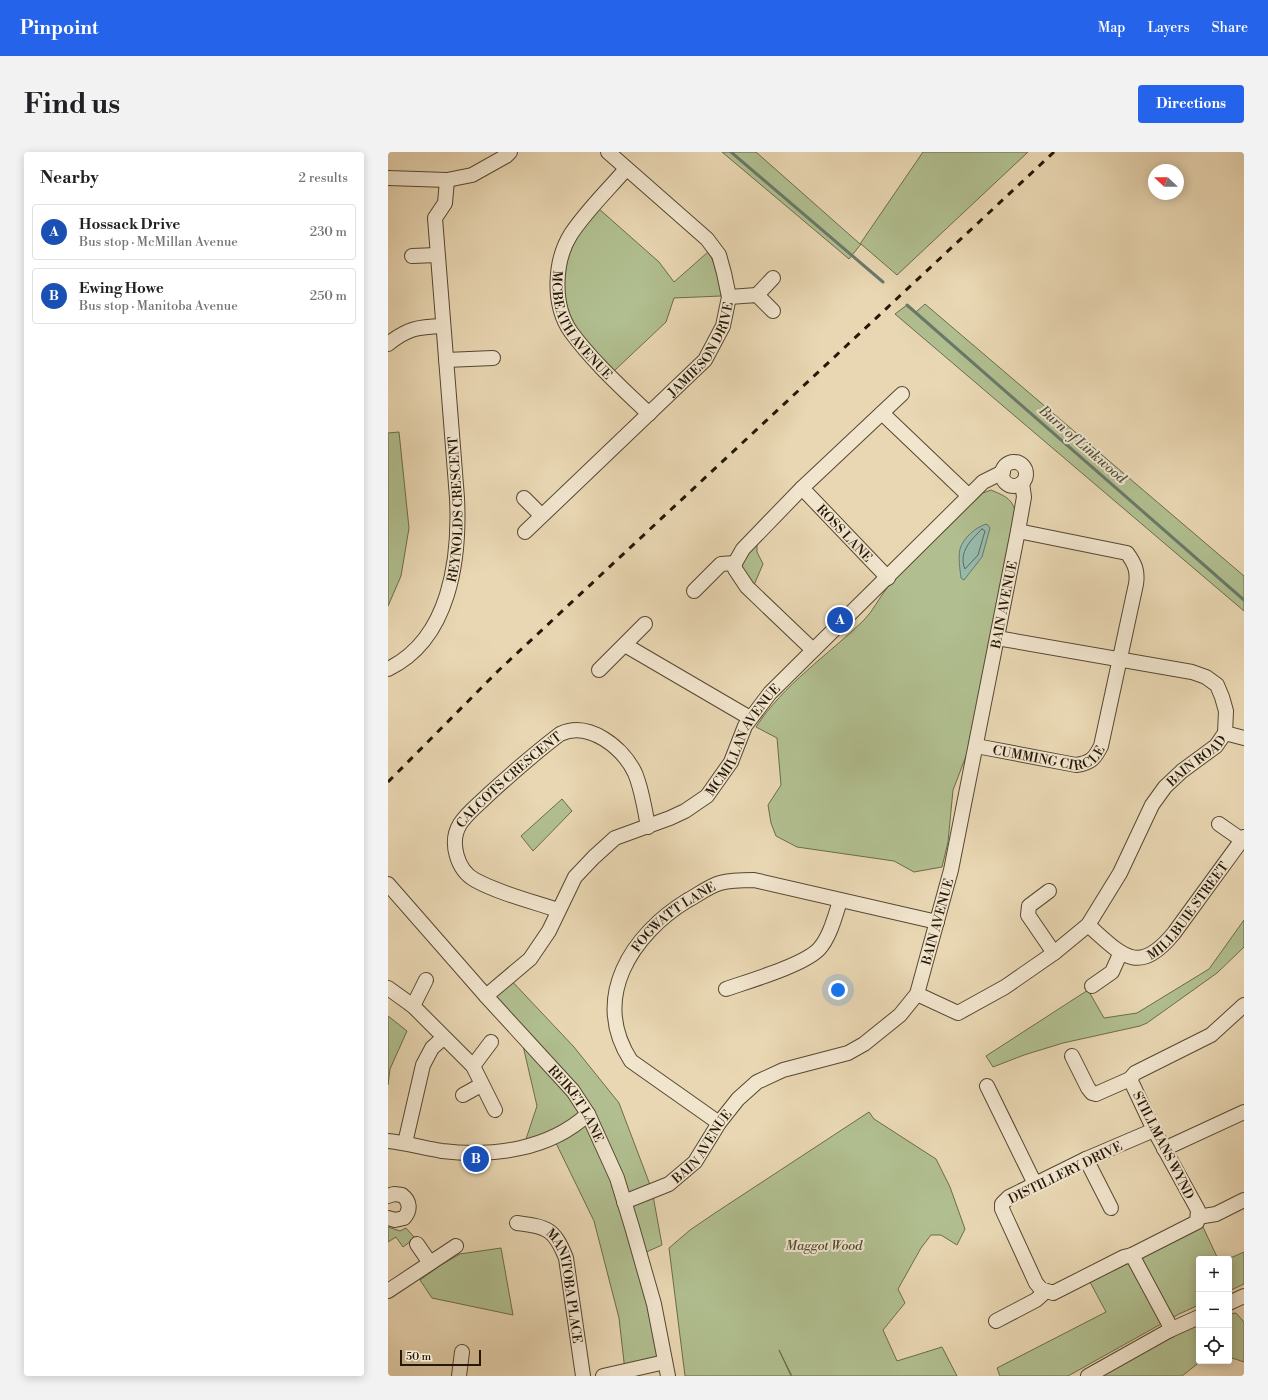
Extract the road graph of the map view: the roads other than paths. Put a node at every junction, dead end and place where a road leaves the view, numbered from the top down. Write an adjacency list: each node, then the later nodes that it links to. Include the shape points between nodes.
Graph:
1 (510, 152): 5 (street, via 472,175)
2 (608, 152): 3 (street, JAMIESON DRIVE)
3 (626, 169): 10 (street, JAMIESON DRIVE, via 707,239 719,255); 18 (street, MCBEATH AVENUE, via 571,235 557,268 557,289 560,306 571,332)
4 (388, 178): 5 (street)
5 (447, 180): 6 (street, REYNOLDS CRESCENT, via 446,203 435,218)
6 (437, 255): 7 (street); 12 (street, REYNOLDS CRESCENT)
7 (412, 256)
8 (773, 278): 9 (street)
9 (757, 295): 10 (street); 11 (street)
10 (729, 297): 18 (street, JAMIESON DRIVE, via 723,326 705,360)
11 (773, 311)
12 (443, 326): 13 (street, via 417,327 402,332); 15 (street, REYNOLDS CRESCENT)
13 (388, 344)
14 (493, 358): 15 (street)
15 (446, 360): 34 (street, REYNOLDS CRESCENT, via 458,531 452,576 431,630 420,647)
16 (902, 394): 17 (street)
17 (882, 413): 20 (street); 21 (street)
18 (648, 414): 23 (street, JAMIESON DRIVE)
19 (1003, 472): 21 (street, MCMILLAN AVENUE, via 984,482); 24 (street, BAIN AVENUE, via 1008,485 1016,486 1022,483 1024,497)
20 (802, 488): 26 (street, via 738,555); 27 (street, ROSS LANE)
21 (969, 496): 27 (street, MCMILLAN AVENUE)
22 (524, 498): 23 (street)
23 (541, 515): 25 (street, JAMIESON DRIVE)
24 (1018, 531): 30 (street, BAIN AVENUE); 33 (street, CUMMING CIRCLE, via 1121,552 1134,562 1137,574)
25 (525, 532)
26 (735, 563): 28 (street, via 721,564); 32 (street, via 738,575 757,598)
27 (888, 578): 32 (street, MCMILLAN AVENUE)
28 (694, 591)
29 (644, 624): 31 (street)
30 (997, 638): 33 (street, BAIN ROAD); 39 (street, BAIN AVENUE)
31 (625, 645): 35 (street); 36 (street)
32 (813, 650): 36 (street, MCMILLAN AVENUE, via 770,693)
33 (1120, 660): 37 (street, BAIN ROAD, via 1192,672 1206,677 1217,685 1222,697 1226,711); 39 (street, CUMMING CIRCLE, via 1102,746 1091,761 1076,765)
34 (388, 669)
35 (599, 670)
36 (750, 718): 41 (street, MCMILLAN AVENUE, via 730,762 707,796 685,811)
37 (1225, 733): 38 (street); 48 (street, BAIN ROAD, via 1216,746 1165,787 1152,805 1120,873)
38 (1244, 738)
39 (976, 746): 47 (street, BAIN AVENUE, via 951,870)
40 (1219, 824): 42 (street, MILLBUIE STREET)
41 (648, 827): 46 (street, MCMILLAN AVENUE, via 615,838 594,857 575,877); 46 (street, CALCOTS CRESCENT, via 635,774 626,760 609,743 585,731 572,730 560,734 504,780 460,824 456,853 460,864 474,880)
42 (1243, 838): 50 (street, MILLBUIE STREET, via 1163,947 1152,955 1141,958)
43 (388, 884): 56 (street, REIKET LANE)
44 (1049, 891): 49 (street, via 1029,906 1028,915)
45 (840, 901): 47 (street, FOGWATT LANE); 54 (street, via 820,948 805,959); 70 (street, FOGWATT LANE, via 754,880 735,880 718,884 670,911 642,938 628,958 617,990 616,1005 616,1027 623,1048 631,1060)
46 (558, 910): 56 (street, MCMILLAN AVENUE, via 549,931 530,959)
47 (937, 922): 55 (street, BAIN AVENUE)
48 (1088, 925): 49 (street, BAIN ROAD); 50 (street)
49 (1054, 953): 55 (street, BAIN ROAD, via 1005,987 958,1013)
50 (1120, 954): 52 (street, via 1112,972)
51 (426, 980): 57 (street)
52 (1092, 986)
53 (388, 988): 57 (street)
54 (726, 990)
55 (917, 994): 70 (street, BAIN AVENUE, via 900,1015 864,1044 848,1053 783,1070 757,1082 738,1099)
56 (486, 996): 69 (street, REIKET LANE, via 573,1091)
57 (413, 1006): 59 (street)
58 (1240, 1009): 63 (street, STILLMANS WYND, via 1211,1035 1135,1073)
59 (443, 1038): 62 (street); 73 (street, via 432,1048 423,1065)
60 (491, 1042): 62 (street)
61 (1072, 1056): 63 (street, via 1092,1093 1096,1094)
62 (473, 1066): 64 (street)
63 (1130, 1079): 71 (street, STILLMANS WYND)
64 (481, 1085): 66 (street); 67 (street)
65 (987, 1086): 76 (street)
66 (463, 1095)
67 (495, 1110)
68 (1244, 1112): 74 (street)
69 (588, 1114): 73 (street, via 578,1123 553,1137 517,1150 452,1152); 79 (street, REIKET LANE, via 617,1178)
70 (719, 1123): 79 (street, BAIN AVENUE, via 695,1162 669,1184)
71 (1154, 1130): 74 (street, STILLMANS WYND); 75 (street, DISTILLERY DRIVE)
72 (388, 1141): 73 (street)
73 (405, 1143)
74 (1164, 1149): 81 (street, STILLMANS WYND, via 1198,1210)
75 (1086, 1160): 76 (street, DISTILLERY DRIVE); 80 (street)
76 (1035, 1184): 89 (street, DISTILLERY DRIVE, via 1009,1197 1002,1204 1002,1209 1036,1283)
77 (388, 1196): 82 (street, via 402,1195 409,1206 404,1218)
78 (1244, 1200): 81 (street, via 1216,1214)
79 (624, 1202): 96 (street, REIKET LANE, via 654,1304)
80 (1111, 1208)
81 (1198, 1217): 86 (street, via 1197,1222)
82 (388, 1218)
83 (517, 1223): 98 (street, MANITOBA PLACE, via 543,1226 551,1232 562,1248 566,1258)
84 (417, 1244): 87 (street)
85 (456, 1246): 87 (street)
86 (1132, 1256): 89 (street, via 1124,1257 1052,1293); 94 (street)
87 (430, 1263): 88 (street)
88 (388, 1291)
89 (1046, 1291): 93 (street, via 1036,1300)
90 (1244, 1296): 91 (street)
91 (1232, 1302)
92 (1196, 1318): 94 (street)
93 (996, 1321)
94 (1170, 1330): 101 (street)
95 (462, 1352): 97 (street)
96 (665, 1362): 99 (street); 100 (street, REIKET LANE)
97 (459, 1376)
98 (583, 1376)
99 (602, 1376)
100 (668, 1376)
101 (1088, 1376)

